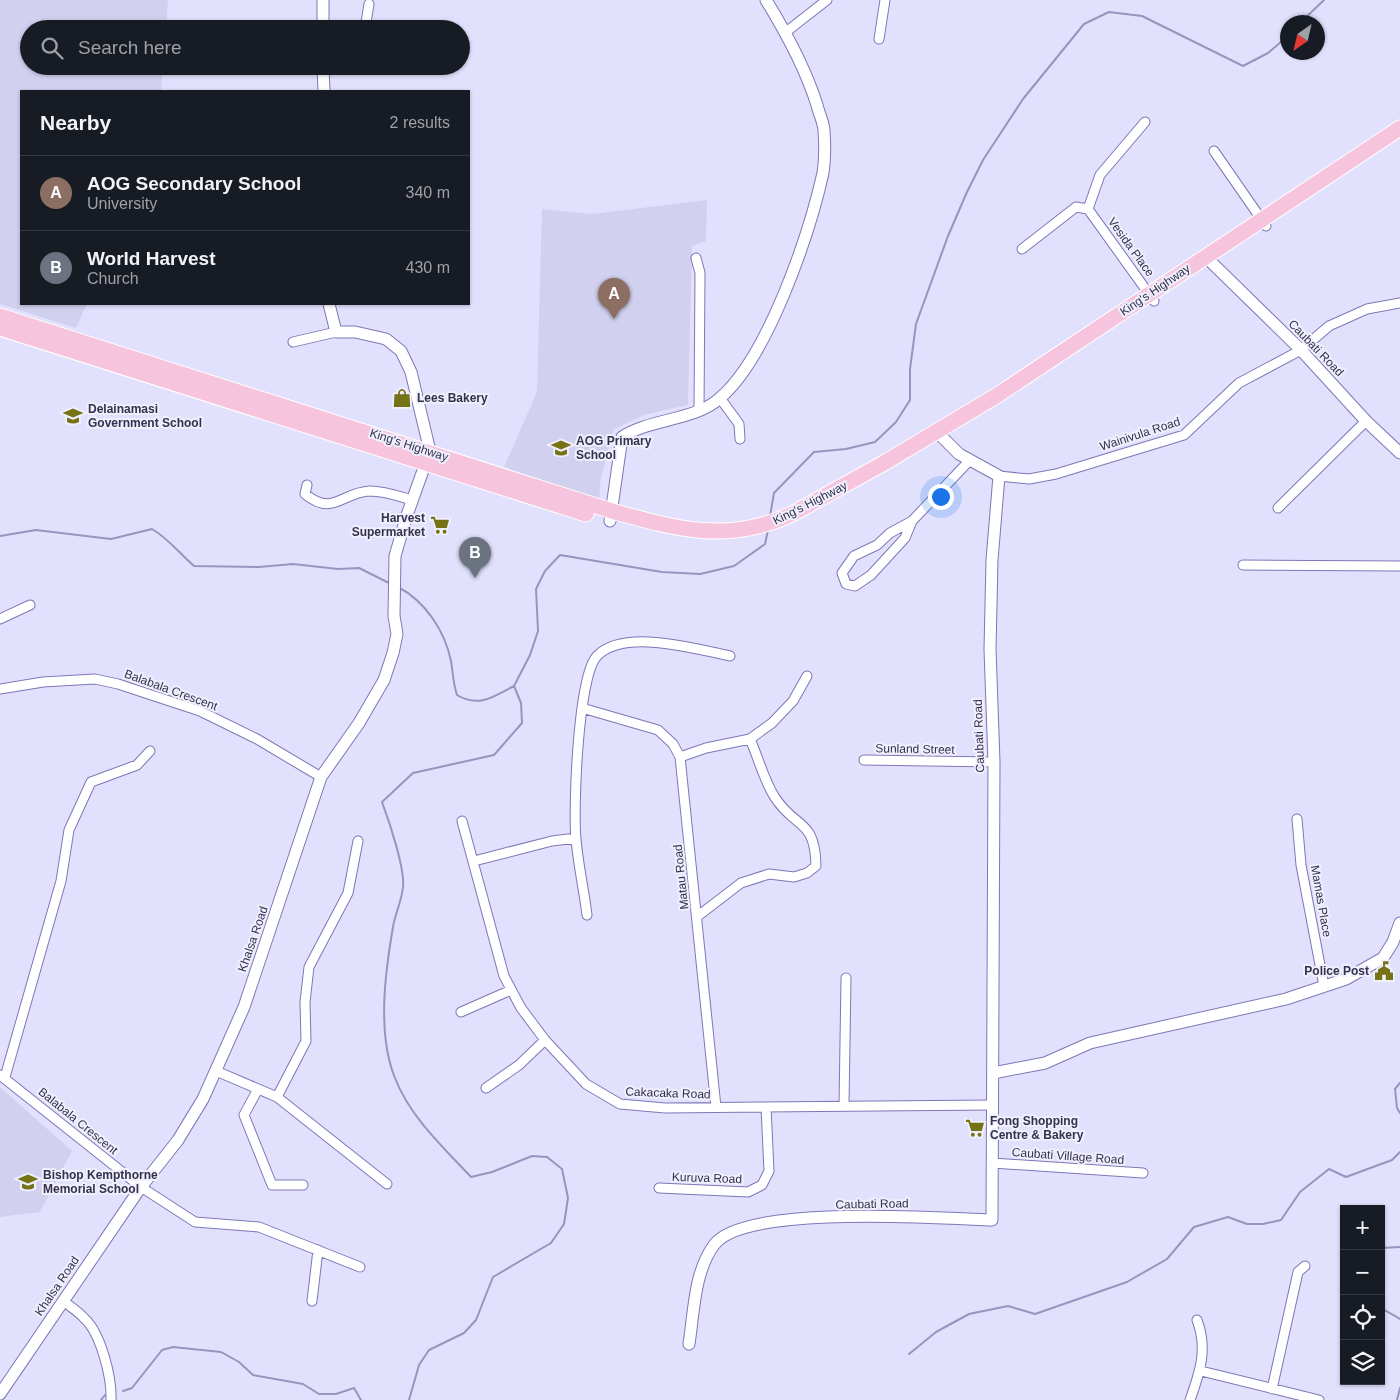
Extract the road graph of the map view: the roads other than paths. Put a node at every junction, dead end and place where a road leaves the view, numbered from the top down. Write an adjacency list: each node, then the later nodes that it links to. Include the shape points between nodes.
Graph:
1 (323, 0): 6 (street)
2 (766, 0): 8 (street)
3 (827, 0): 8 (street)
4 (885, 0): 9 (street)
5 (369, 4): 7 (street)
6 (323, 20)
7 (366, 20)
8 (786, 32): 29 (street, via 809,79 824,129 823,171 799,253 763,340 742,373)
9 (879, 39)
10 (323, 75): 11 (street)
11 (324, 90)
12 (1145, 122): 16 (street, via 1100,175)
13 (1400, 128): 17 (highway, King's Highway)
14 (1400, 138): 17 (highway, King's Highway)
15 (1214, 152): 17 (street)
16 (1088, 209): 18 (street, via 1076,207); 21 (street, Vesida Place)
17 (1264, 223): 20 (highway, King's Highway); 21 (highway, King's Highway)
18 (1022, 249)
19 (696, 258): 30 (street, via 700,273)
20 (1212, 263): 21 (highway, King's Highway); 28 (street, Caubati Road)
21 (1152, 297): 32 (highway, King's Highway)
22 (1400, 303): 28 (street, Wainivula Road, via 1367,310 1329,326)
23 (329, 305): 26 (street)
24 (0, 316): 35 (highway, King's Highway)
25 (0, 328): 35 (highway, King's Highway)
26 (336, 332): 27 (street); 35 (street, via 355,332 386,339 401,350 411,372)
27 (293, 342)
28 (1301, 350): 31 (street, Caubati Road); 37 (street, Wainivula Road, via 1239,384 1184,435 1056,474 1029,479)
29 (720, 398): 30 (street); 33 (street, via 739,424)
30 (699, 410): 41 (street, via 648,424 622,437)
31 (1366, 421): 34 (street, Caubati Road); 40 (street)
32 (939, 436): 36 (street); 41 (highway, King's Highway, via 891,471 770,528 698,532)
33 (740, 439)
34 (1400, 453)
35 (428, 457): 39 (street, Khalsa Road); 41 (highway, King's Highway)
36 (970, 460): 37 (street); 42 (street)
37 (999, 476): 55 (street, Caubati Road, via 990,640)
38 (307, 485): 39 (street, via 305,494 316,503 331,505 368,491 388,492)
39 (412, 500): 56 (street, Khalsa Road, via 395,556 397,634 384,680)
40 (1278, 508)
41 (611, 516)
42 (912, 522): 42 (street, via 905,538 871,575 855,586 846,584 842,573 854,556)
43 (1244, 565): 44 (street)
44 (1400, 566)
45 (30, 605): 46 (street)
46 (0, 620)
47 (730, 656): 50 (street, via 659,642 632,642 614,647 598,655 592,664)
48 (807, 676): 51 (street, via 793,701 772,723)
49 (0, 689): 56 (street, Balabala Crescent, via 42,682 95,679 118,684 200,711 257,739)
50 (582, 708): 53 (street, Matau Road, via 658,730 673,744); 59 (street)
51 (750, 739): 53 (street); 63 (street, via 773,795 784,810 810,831 816,844 816,866 794,877 769,874 741,883)
52 (150, 751): 72 (street, via 137,765 91,782 79,804 69,830 61,881)
53 (680, 757): 63 (street, Matau Road)
54 (864, 760): 55 (street, Sunland Street)
55 (994, 762): 71 (street, Caubati Road)
56 (321, 778): 70 (street, Khalsa Road, via 244,1007)
57 (1297, 820): 66 (street, Mamas Place)
58 (462, 821): 61 (street, Cakacaka Road)
59 (576, 838): 61 (street); 62 (street)
60 (358, 841): 75 (street, via 348,893 309,967 305,1002 306,1041)
61 (474, 861): 67 (street, Cakacaka Road, via 504,976)
62 (587, 914)
63 (698, 916): 78 (street, Matau Road)
64 (1400, 923): 66 (street, via 1383,958 1365,970)
65 (846, 978): 77 (street)
66 (1324, 986): 71 (street, via 1286,999 1090,1043 1045,1063)
67 (511, 990): 68 (street); 69 (street, Cakacaka Road)
68 (461, 1012)
69 (545, 1040): 73 (street); 78 (street, Cakacaka Road, via 586,1084 620,1104 665,1108)
70 (216, 1071): 74 (street); 84 (street, Khalsa Road, via 178,1140)
71 (992, 1073): 76 (street, Caubati Road)
72 (2, 1076): 84 (street, Balabala Crescent)
73 (486, 1088)
74 (258, 1089): 75 (street); 83 (street, via 244,1115 272,1184)
75 (277, 1097): 82 (street)
76 (992, 1105): 77 (street, Cakacaka Road); 80 (street, Caubati Road)
77 (844, 1106): 79 (street, Cakacaka Road)
78 (716, 1107): 79 (street, Cakacaka Road)
79 (766, 1107): 85 (street, Kuruva Road, via 769,1171 762,1185 748,1192)
80 (992, 1163): 81 (street, Caubati Village Road); 92 (street, Caubati Road, via 992,1220 888,1216 783,1220 755,1224 729,1233 714,1244 698,1284)
81 (1143, 1173)
82 (387, 1184)
83 (303, 1185)
84 (142, 1187): 86 (street, Balabala Crescent, via 196,1222 259,1227); 89 (street, Khalsa Road)
85 (659, 1188)
86 (318, 1250): 88 (street, Balabala Crescent); 90 (street)
87 (1305, 1266): 94 (street, via 1298,1272)
88 (360, 1267)
89 (63, 1301): 95 (street, Khalsa Road); 96 (street, via 87,1320 100,1345 108,1367)
90 (312, 1301)
91 (1198, 1320): 93 (street, via 1202,1334)
92 (689, 1344)
93 (1201, 1372): 94 (street); 97 (street)
94 (1272, 1388): 98 (street)
95 (0, 1394)
96 (111, 1400)
97 (1190, 1400)
98 (1319, 1400)

